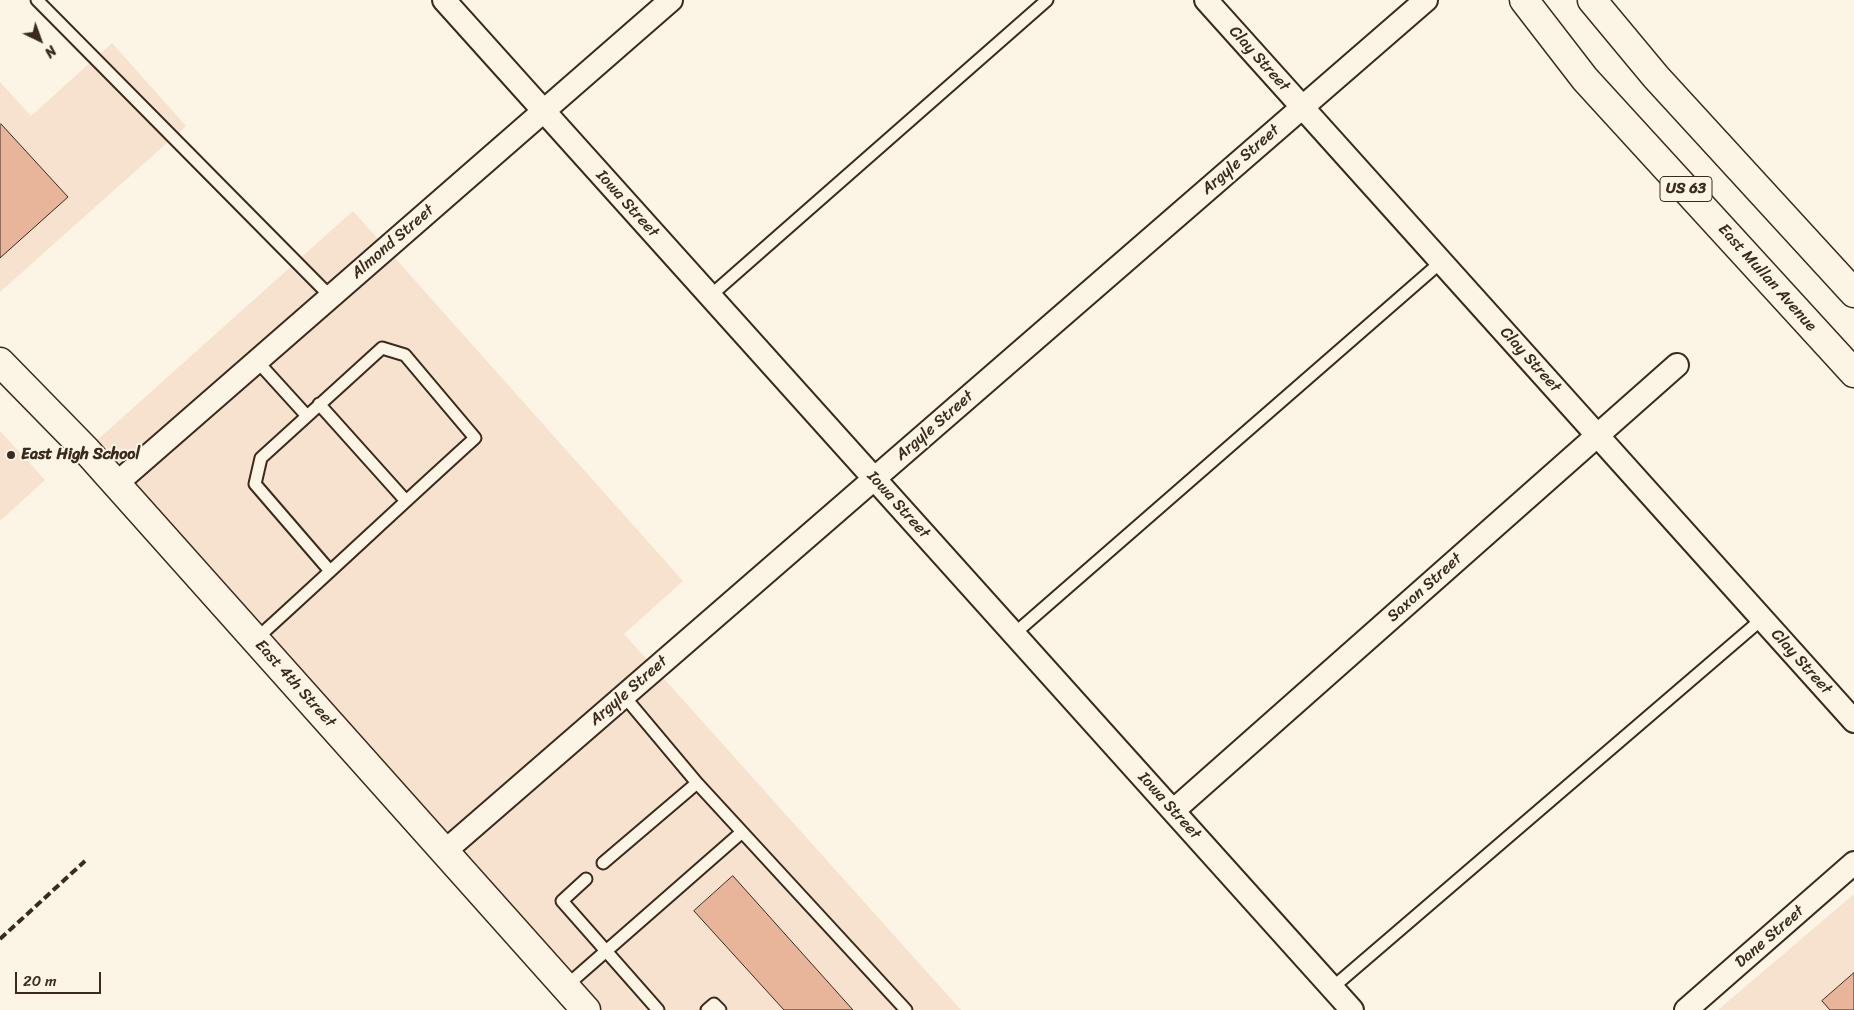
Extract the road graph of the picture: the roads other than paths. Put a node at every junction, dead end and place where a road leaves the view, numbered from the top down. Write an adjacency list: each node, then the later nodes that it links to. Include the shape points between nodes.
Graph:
1 (37, 0): 13 (lane)
2 (444, 0): 10 (street, Iowa Street)
3 (670, 0): 10 (street, Almond Street)
4 (1046, 0): 14 (lane)
5 (1206, 0): 9 (street, Clay Street)
6 (1426, 0): 9 (street, Argyle Street)
7 (1524, 0): 18 (main road, East Mullan Avenue / US 63, via 1586,79)
8 (1592, 0): 12 (main road, via 1656,77)
9 (1302, 107): 11 (street, Clay Street); 22 (street, Argyle Street)
10 (544, 111): 13 (street, Almond Street); 14 (street, Iowa Street)
11 (1441, 262): 21 (street, Clay Street); 27 (lane)
12 (1854, 293)
13 (330, 296): 15 (street, Almond Street)
14 (710, 296): 22 (street, Iowa Street)
15 (257, 361): 20 (lane); 23 (street, Almond Street)
16 (0, 362): 23 (main road, East 4th Street)
17 (1677, 365): 21 (street, Saxon Street)
18 (1854, 373)
19 (320, 404): 20 (lane); 24 (lane); 24 (lane, via 382,348 405,355 475,438)
20 (307, 416): 25 (lane, via 261,458 254,484)
21 (1597, 436): 26 (street, Clay Street); 32 (street, Saxon Street)
22 (874, 479): 27 (street, Iowa Street); 29 (street, Argyle Street)
23 (116, 484): 28 (main road, East 4th Street)
24 (406, 501): 25 (lane)
25 (330, 571): 28 (lane)
26 (1762, 619): 30 (street, Clay Street); 40 (lane)
27 (1014, 634): 32 (street, Iowa Street)
28 (255, 640): 34 (main road, East 4th Street)
29 (624, 696): 31 (lane); 34 (street, Argyle Street)
30 (1854, 721)
31 (697, 783): 33 (lane); 35 (lane)
32 (1173, 811): 40 (street, Iowa Street)
33 (742, 832): 38 (lane); 45 (lane)
34 (444, 852): 39 (main road, East 4th Street)
35 (603, 863)
36 (1854, 863): 47 (street, Dane Street)
37 (586, 879): 38 (lane, via 562,902)
38 (606, 950): 39 (lane); 42 (lane)
39 (565, 987): 41 (main road, East 4th Street)
40 (1332, 988): 46 (street, Iowa Street)
41 (586, 1010)
42 (658, 1010)
43 (707, 1010): 44 (lane, via 714,1004)
44 (720, 1010)
45 (906, 1010)
46 (1352, 1010)
47 (1686, 1010)

